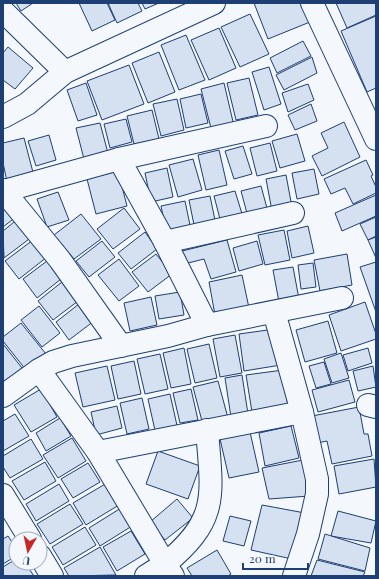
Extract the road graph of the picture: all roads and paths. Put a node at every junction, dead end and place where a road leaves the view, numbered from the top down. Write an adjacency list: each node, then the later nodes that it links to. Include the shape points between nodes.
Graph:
1 (214, 3): 4 (street)
2 (312, 3): 7 (street)
3 (3, 11): 4 (street)
4 (65, 72): 5 (street, via 27,104)
5 (3, 117)
6 (266, 126): 8 (street)
7 (376, 139)
8 (119, 160): 9 (street); 11 (street)
9 (3, 191): 15 (street, via 60,260)
10 (293, 213): 11 (street)
11 (166, 242): 14 (street)
12 (342, 298): 13 (street)
13 (274, 312): 14 (street); 18 (street)
14 (207, 325): 15 (street)
15 (121, 346): 16 (street, via 72,356)
16 (39, 370): 17 (street); 20 (street)
17 (3, 396)
18 (302, 412): 19 (street); 25 (street, via 317,479 317,494 308,534)
19 (207, 430): 20 (street); 23 (street, via 210,506 200,528)
20 (98, 452): 23 (street)
21 (3, 494): 22 (street)
22 (25, 531)
23 (169, 570): 24 (street)
24 (146, 576)
25 (294, 576)

